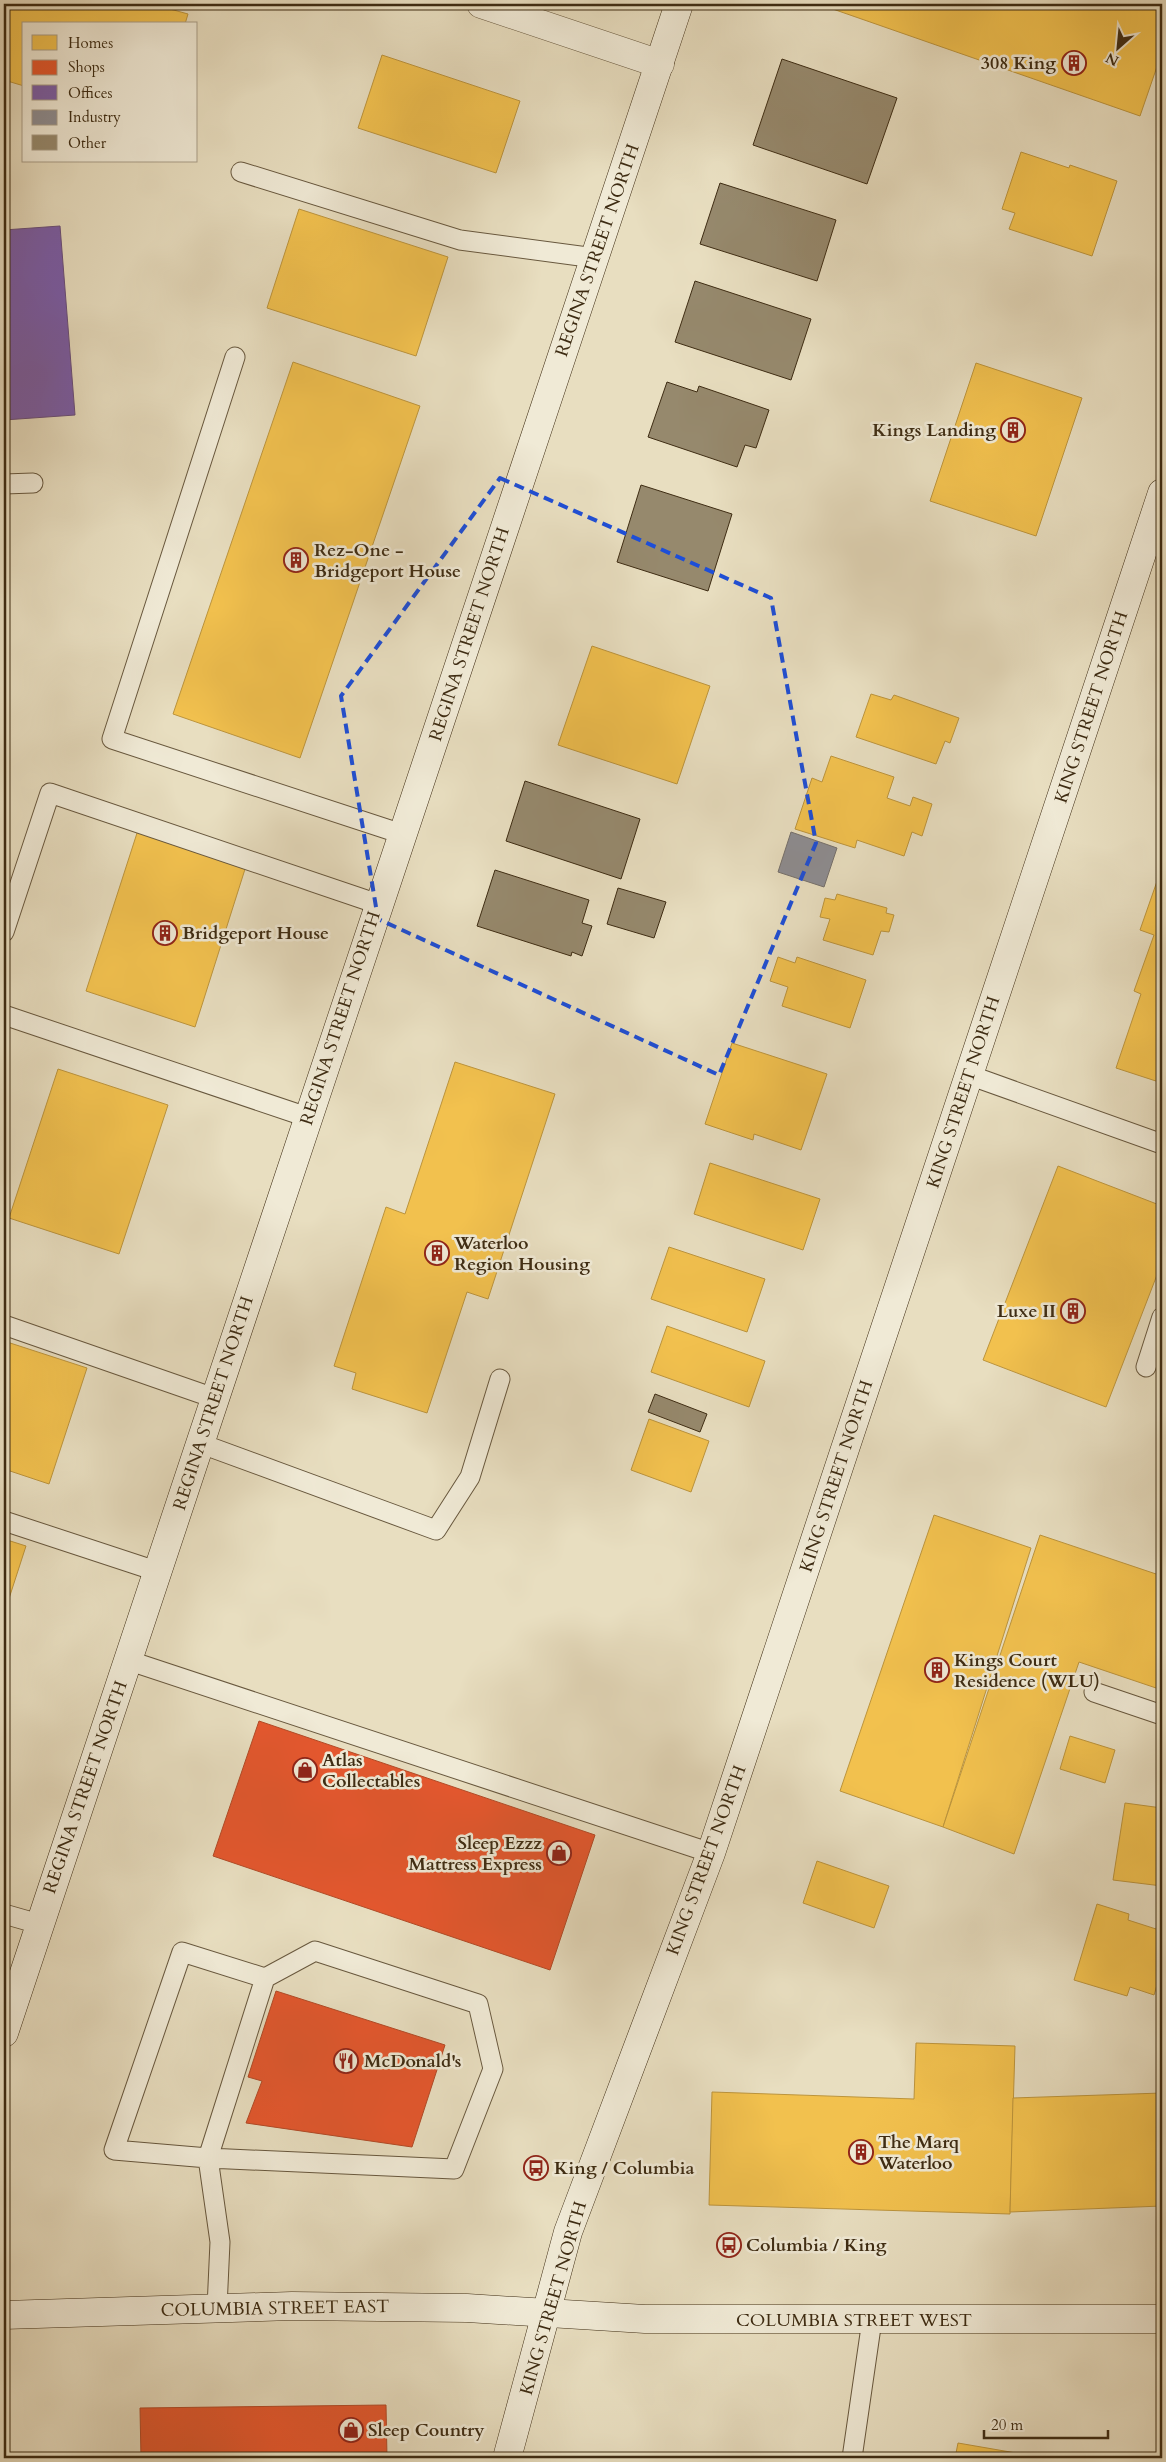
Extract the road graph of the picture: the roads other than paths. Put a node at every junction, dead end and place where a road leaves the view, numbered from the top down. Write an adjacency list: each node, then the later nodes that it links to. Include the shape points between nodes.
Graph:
1 (481, 4): 3 (main road)
2 (679, 4): 3 (main road, REGINA STREET NORTH)
3 (660, 64): 5 (main road, REGINA STREET NORTH)
4 (241, 172): 5 (lane, via 460,240)
5 (595, 258): 10 (main road, REGINA STREET NORTH)
6 (235, 357): 10 (lane, via 112,740)
7 (33, 483): 8 (lane)
8 (4, 484)
9 (1162, 493): 14 (main road, KING STREET NORTH)
10 (402, 834): 11 (main road, REGINA STREET NORTH)
11 (378, 904): 12 (lane, via 50,793); 15 (main road, REGINA STREET NORTH)
12 (4, 932)
13 (4, 1015): 15 (lane)
14 (968, 1075): 16 (lane); 28 (main road, KING STREET NORTH)
15 (307, 1117): 21 (main road, REGINA STREET NORTH)
16 (1162, 1144)
17 (1162, 1316): 19 (lane)
18 (4, 1325): 21 (lane)
19 (1146, 1367)
20 (500, 1379): 22 (lane, via 470,1478 436,1530)
21 (214, 1398): 22 (main road, REGINA STREET NORTH)
22 (199, 1444): 24 (main road, REGINA STREET NORTH)
23 (4, 1521): 24 (lane)
24 (156, 1571): 25 (main road, REGINA STREET NORTH)
25 (127, 1660): 28 (lane); 30 (main road, REGINA STREET NORTH)
26 (1094, 1692): 27 (lane)
27 (1162, 1715)
28 (710, 1853): 35 (main road, KING STREET NORTH, via 568,2232)
29 (4, 1914): 30 (lane)
30 (39, 1924): 32 (main road, REGINA STREET NORTH)
31 (265, 1978): 33 (lane); 33 (lane, via 182,1952 114,2150); 33 (lane, via 314,1951 478,2004 493,2069 454,2169)
32 (4, 2033)
33 (208, 2158): 34 (lane, via 220,2242)
34 (217, 2308): 35 (main road, COLUMBIA STREET EAST, via 467,2308); 36 (main road, COLUMBIA STREET EAST)
35 (546, 2313): 38 (main road, COLUMBIA STREET WEST, via 645,2320); 39 (main road, KING STREET NORTH)
36 (4, 2315)
37 (1162, 2319): 38 (main road, COLUMBIA STREET WEST)
38 (872, 2320): 40 (lane)
39 (507, 2458)
40 (852, 2458)

